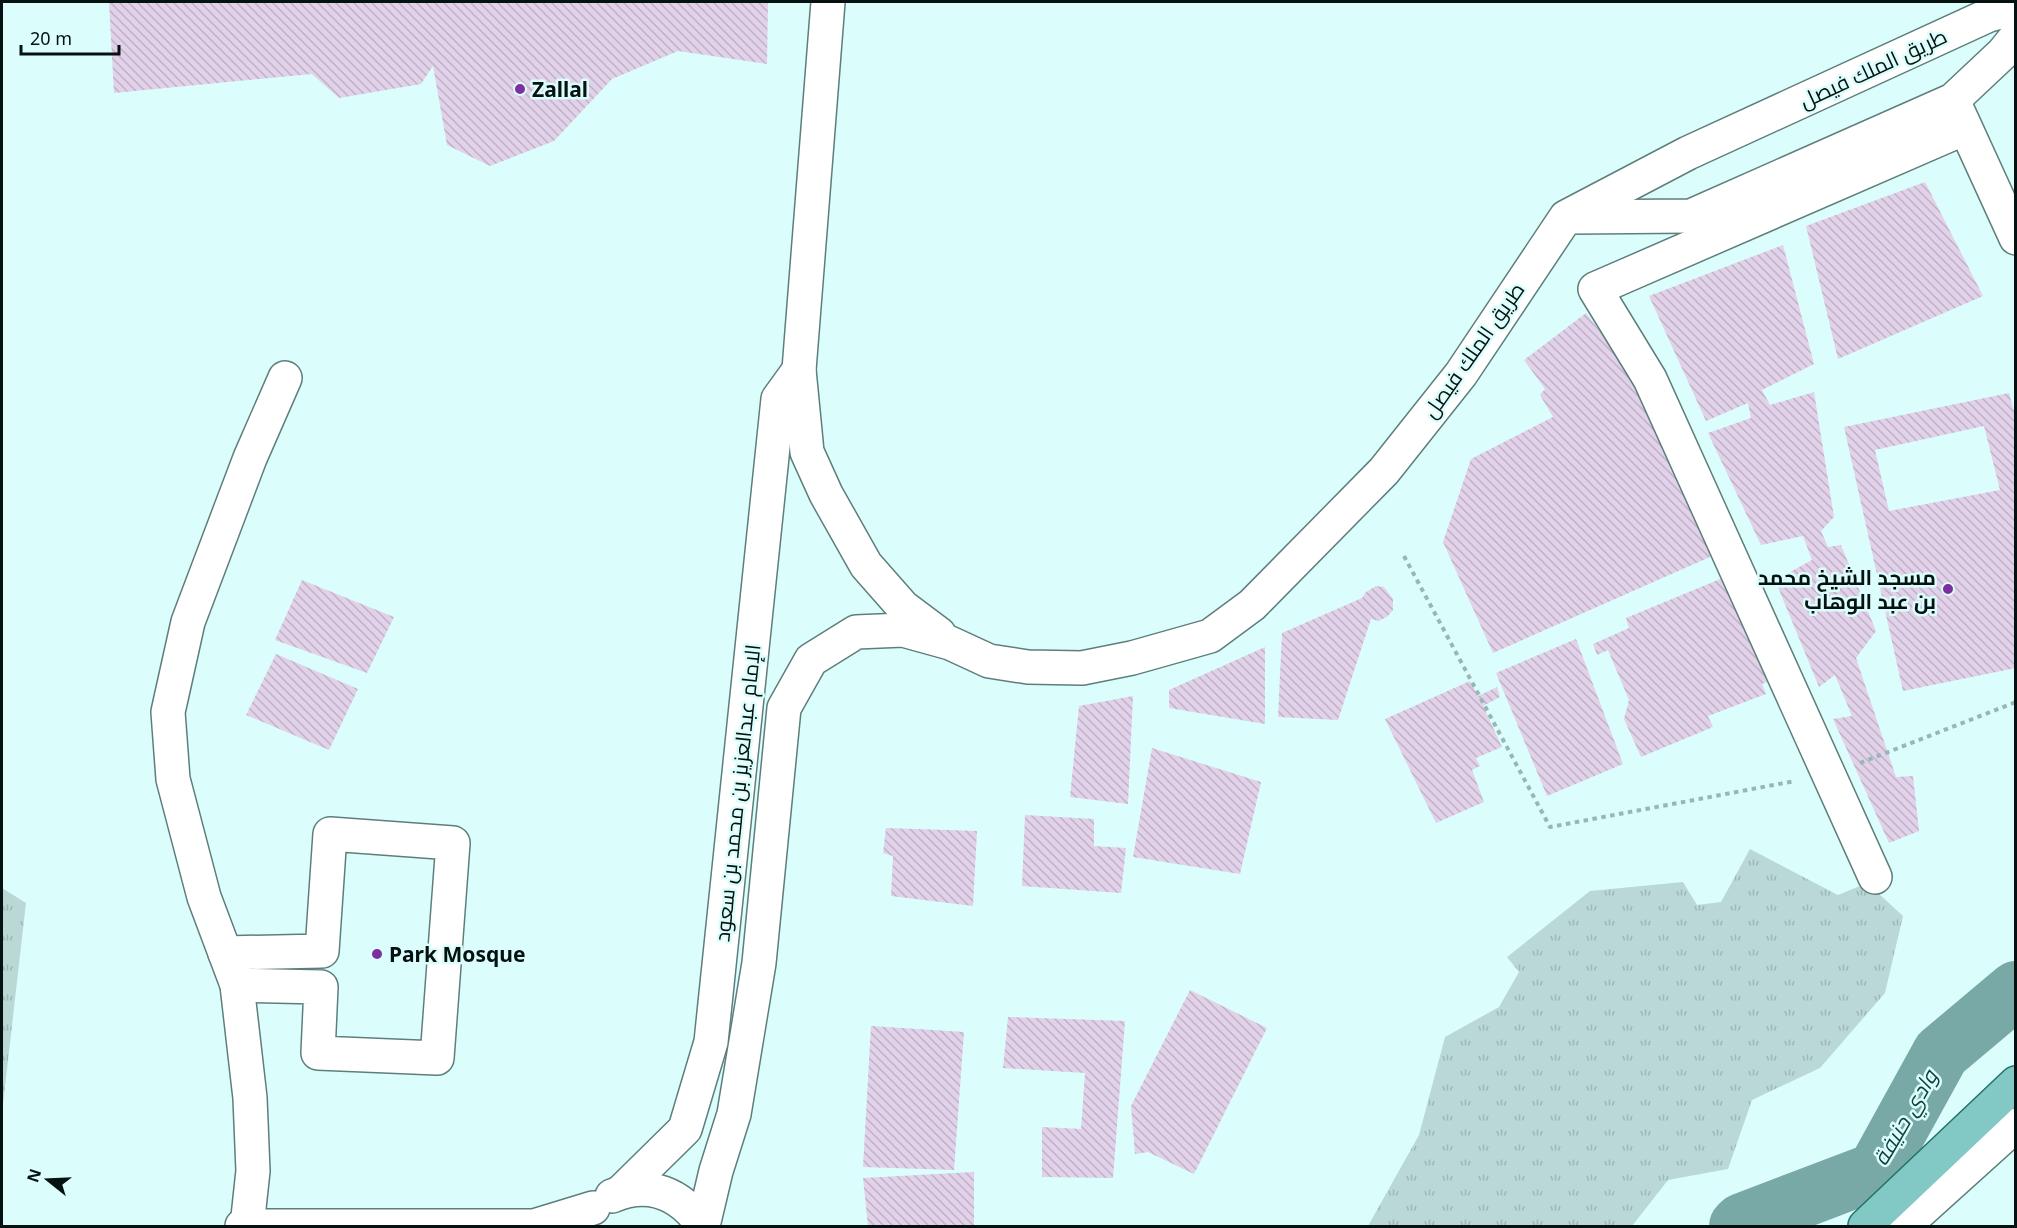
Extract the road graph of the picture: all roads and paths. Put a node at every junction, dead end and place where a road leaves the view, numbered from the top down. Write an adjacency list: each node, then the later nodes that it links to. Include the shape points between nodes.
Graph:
1 (828, 2): 7 (street)
2 (2016, 8): 5 (street, طريق الملك فيصل, via 1989,15 1698,148)
3 (2016, 37): 4 (street)
4 (1959, 114): 5 (street, via 1691,216); 6 (street); 12 (street, via 1595,289 1650,379)
5 (1566, 217): 10 (street, طريق الملك فيصل, via 1461,374 1384,471 1252,605 1210,636 1082,668 989,661)
6 (2016, 238)
7 (799, 370): 10 (street, via 807,452 826,494 866,565 903,607); 18 (street, الإمام عبدالعزيز بن محمد بن سعود, via 778,399 711,1042 685,1129)
8 (285, 378): 14 (street, via 188,622 168,712 173,779 204,897)
9 (1404, 556): 12 (path, via 1550,827)
10 (950, 643): 22 (street, الإمام عبدالعزيز بن محمد بن سعود, via 903,630 856,632 811,660 784,708 759,963 734,1114)
11 (2016, 702): 12 (path)
12 (1829, 774): 13 (street)
13 (1875, 877)
14 (225, 953): 15 (street); 15 (street, via 322,951 330,834 453,843 437,1058 318,1053 321,987)
15 (237, 985): 20 (street, via 250,1098 253,1172)
16 (2016, 1083): 23 (main road)
17 (2016, 1125): 24 (street)
18 (621, 1192): 19 (street, via 606,1198); 22 (street, via 659,1191 693,1212)
19 (586, 1217): 20 (street, via 534,1226)
20 (247, 1226): 21 (street)
21 (242, 1227)
22 (703, 1227)
23 (1865, 1227)
24 (1904, 1227)

